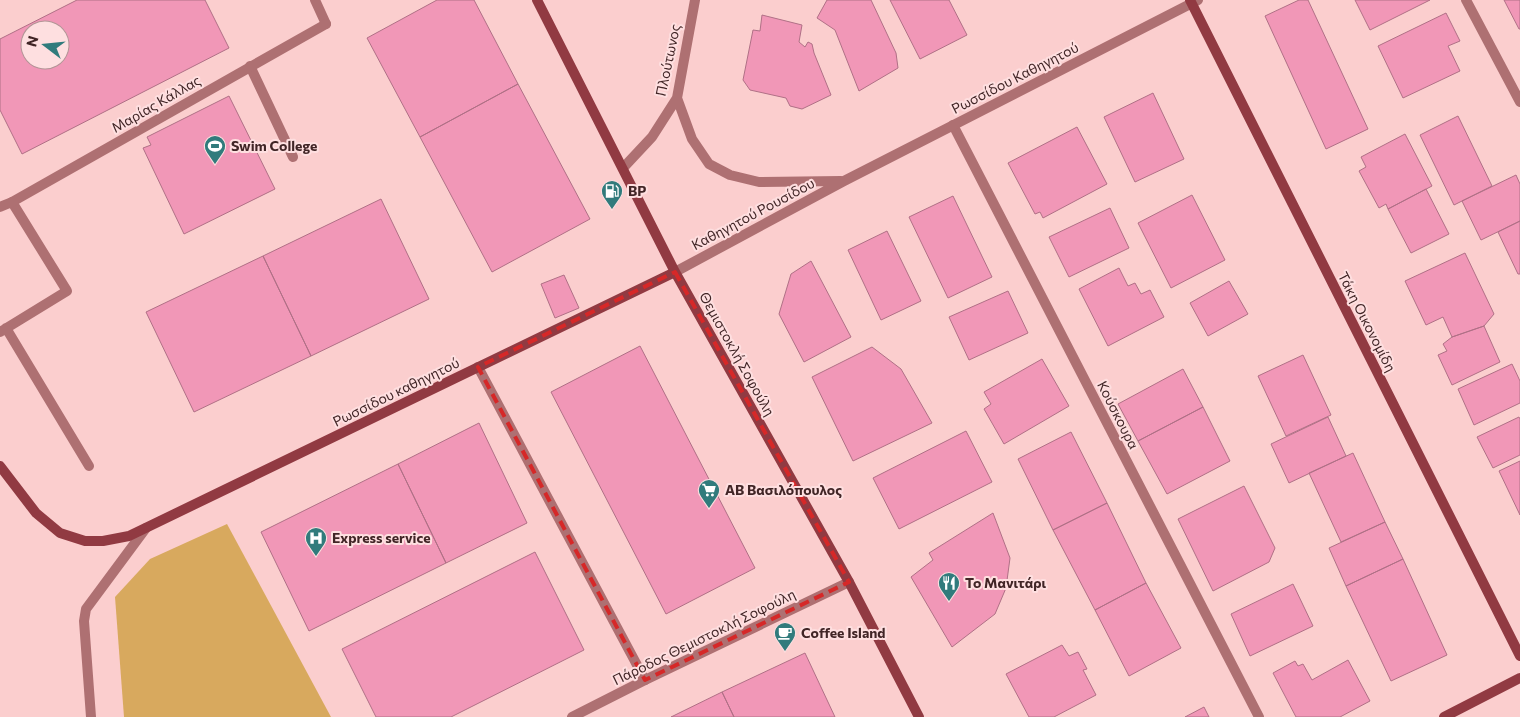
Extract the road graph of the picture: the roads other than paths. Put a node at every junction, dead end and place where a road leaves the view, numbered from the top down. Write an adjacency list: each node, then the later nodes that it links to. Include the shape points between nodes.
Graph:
1 (315, 0): 6 (street, Μαρίας Κάλλας, via 326,24)
2 (538, 0): 11 (main road, Θεμιστοκλή Σοφούλη)
3 (695, 0): 7 (street, Πλούτωνος)
4 (1466, 0): 8 (street)
5 (1193, 1): 9 (street, Ρωσσίδου Καθηγητού); 22 (main road, Τάκη Οικονομίδη)
6 (250, 66): 10 (street); 13 (street, Μαρίας Κάλλας)
7 (677, 98): 11 (street, Πλούτωνος, via 652,137); 12 (street, via 692,139 709,164 730,175 759,182)
8 (1520, 102)
9 (953, 125): 12 (street, Ρωσσίδου Καθηγητού); 28 (street, Κούσκουρα)
10 (293, 157)
11 (623, 168): 15 (main road, Θεμιστοκλή Σοφούλη)
12 (844, 180): 15 (street, Καθηγητού Ρουσίδου)
13 (12, 202): 14 (street, Μαρίας Κάλλας); 16 (street, via 67,291)
14 (0, 207)
15 (676, 272): 17 (main road, Ρωσσίδου καθηγητού); 21 (main road, Θεμιστοκλή Σοφούλη)
16 (3, 330): 19 (street)
17 (478, 367): 20 (main road, Ρωσσίδου καθηγητού); 24 (street)
18 (0, 466): 20 (main road, Ρωσσίδου καθηγητού, via 36,514 60,533 85,541 103,541 129,536)
19 (89, 466)
20 (146, 528): 25 (street, via 88,604 84,615)
21 (849, 582): 24 (street, Πάροδος Θεμιστοκλή Σοφούλη); 27 (main road, Θεμιστοκλή Σοφούλη)
22 (1520, 656)
23 (1520, 678): 29 (main road)
24 (644, 680): 26 (street, Πάροδος Θεμιστοκλή Σοφούλη)
25 (91, 717)
26 (572, 717)
27 (919, 717)
28 (1259, 717)
29 (1444, 717)

